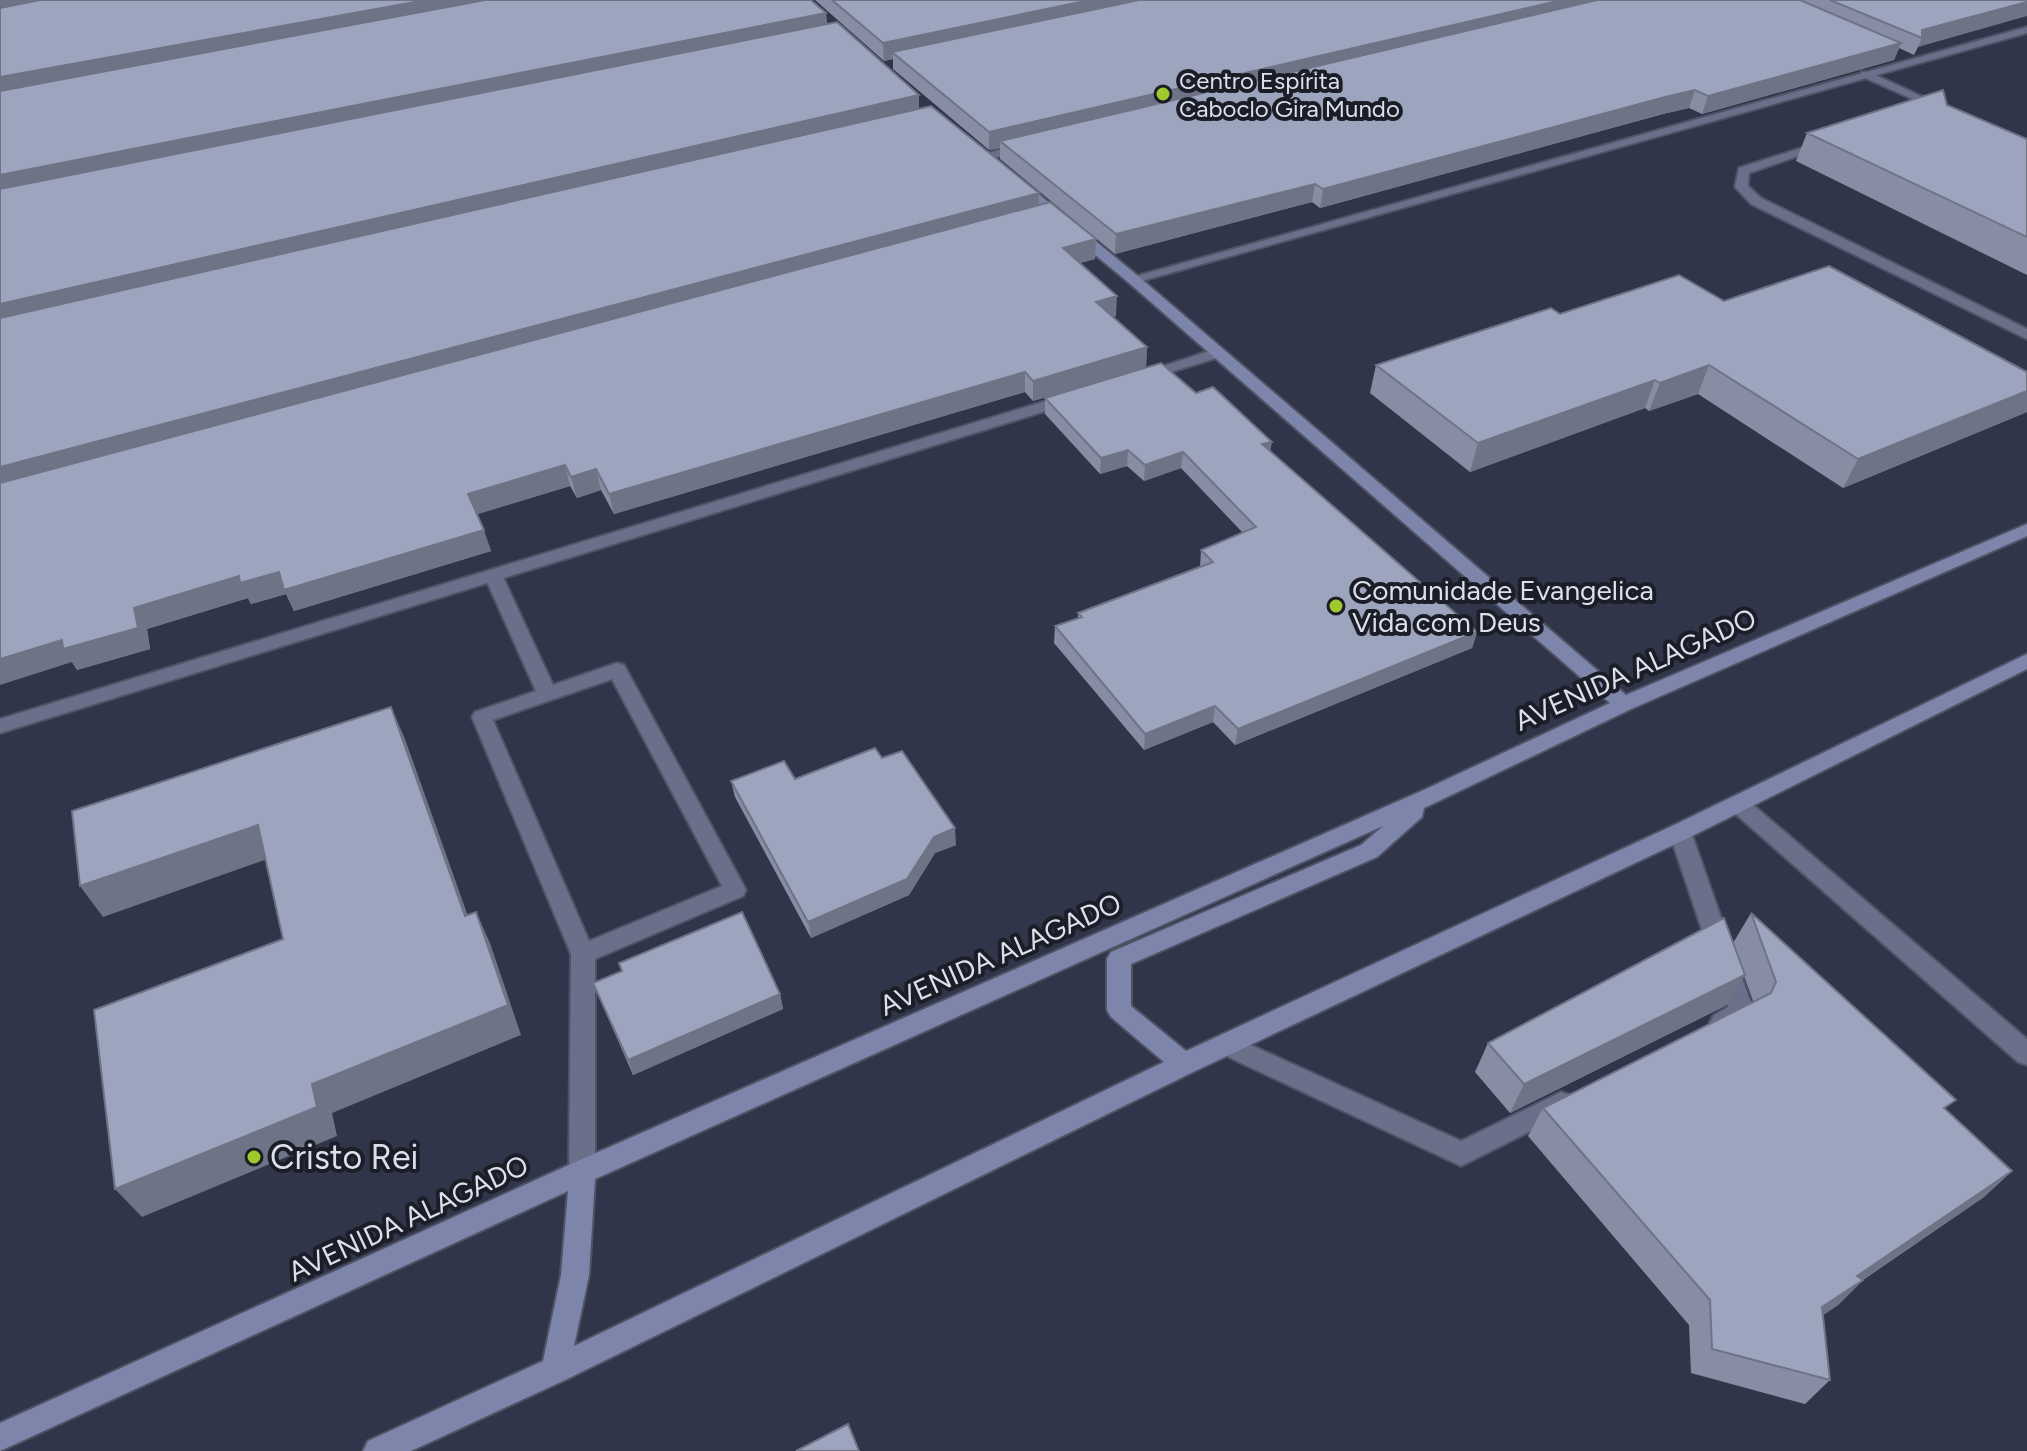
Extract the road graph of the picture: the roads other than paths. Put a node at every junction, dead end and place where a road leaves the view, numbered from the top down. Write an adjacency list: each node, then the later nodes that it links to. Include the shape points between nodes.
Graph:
1 (2027, 30): 3 (street)
2 (1897, 55): 3 (street)
3 (1912, 61): 4 (street)
4 (1865, 74): 5 (street); 11 (street)
5 (1940, 107): 6 (street); 7 (street)
6 (1925, 112)
7 (1954, 114)
8 (1046, 142): 10 (street)
9 (1834, 142): 12 (street, via 1743,171 1741,187 1756,201)
10 (990, 161): 11 (main road, via 1046,217)
11 (1133, 279): 13 (main road)
12 (2027, 335)
13 (1218, 353): 14 (street); 20 (main road)
14 (1128, 381)
15 (1082, 394): 17 (street)
16 (2027, 529): 20 (main road, AVENIDA ALAGADO)
17 (493, 575): 19 (street); 21 (street)
18 (2027, 661): 23 (main road)
19 (547, 694): 25 (street, via 482,717); 25 (street, via 617,670 735,890)
20 (1624, 704): 22 (main road, AVENIDA ALAGADO)
21 (0, 726)
22 (1433, 795): 29 (main road, via 1369,851 1119,959 1119,1010); 31 (main road, AVENIDA ALAGADO)
23 (1738, 804): 24 (main road); 28 (street)
24 (1680, 832): 26 (street, via 1742,1012); 27 (main road)
25 (583, 954): 31 (street)
26 (1700, 1034)
27 (1229, 1046): 29 (main road); 30 (street, via 1461,1154)
28 (2027, 1054)
29 (1184, 1064): 32 (main road)
30 (1587, 1090)
31 (582, 1172): 32 (main road, via 575,1275); 33 (main road, AVENIDA ALAGADO)
32 (555, 1370): 34 (main road)
33 (0, 1438)
34 (378, 1451)

